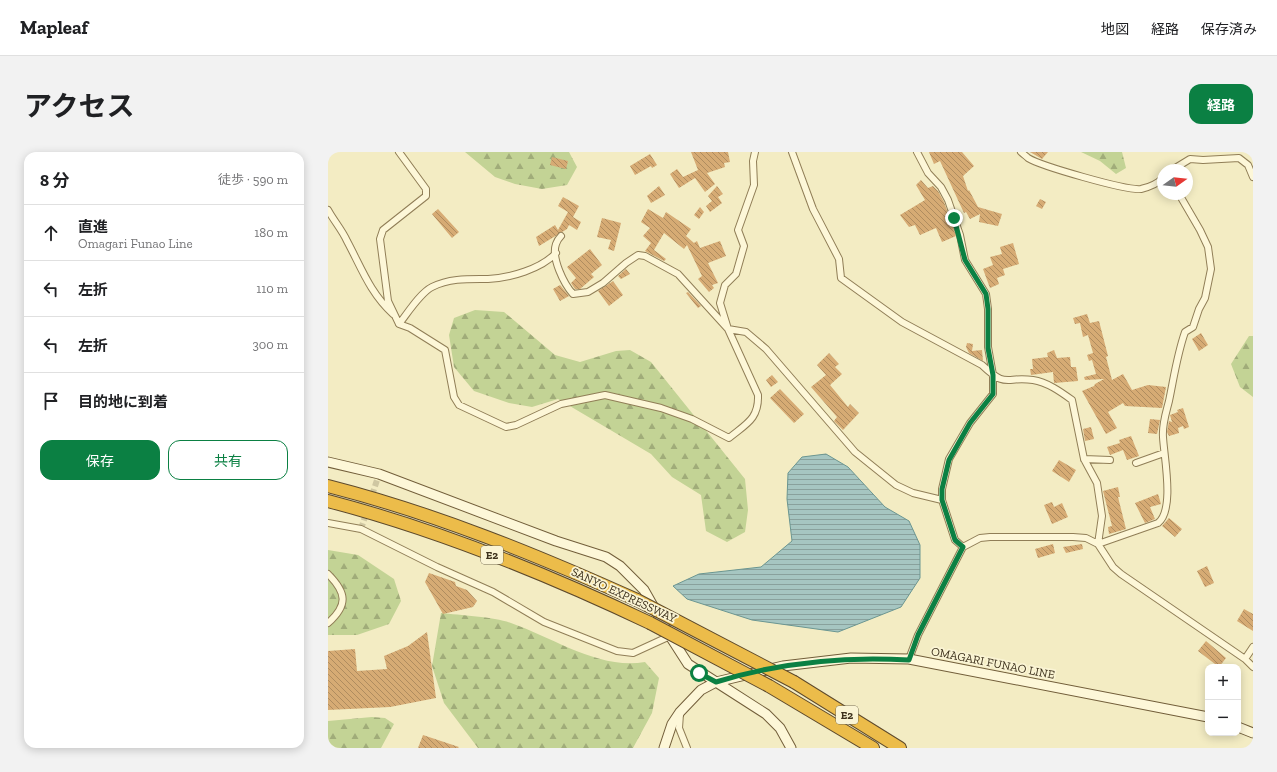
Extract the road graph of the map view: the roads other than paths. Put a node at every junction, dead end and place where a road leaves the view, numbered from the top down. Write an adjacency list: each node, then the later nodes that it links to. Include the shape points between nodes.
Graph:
1 (399, 152): 13 (street, via 426,189 426,196 383,230 380,239 388,301)
2 (755, 152): 15 (street, via 754,184 738,230 744,246 736,274 725,285 720,303)
3 (792, 152): 16 (street, via 813,209 839,259 841,278 902,322 982,365)
4 (917, 152): 16 (street, via 928,173 941,187 948,200 960,235 965,260 986,294 988,348)
5 (1021, 152): 8 (street, via 1048,166 1126,188 1140,189)
6 (1182, 164): 7 (street, via 1190,159 1239,158 1248,165)
7 (1253, 177)
8 (1157, 184)
9 (1182, 200): 17 (street, via 1208,247 1211,270 1205,298 1198,309 1193,328 1185,332 1179,350 1162,435)
10 (328, 210): 13 (street, via 371,288 382,304)
11 (561, 236): 12 (street, via 556,244)
12 (556, 253): 14 (street, via 537,266 511,274 490,279 445,281 430,288); 15 (street, via 561,277 573,294 588,292 638,255 645,256 678,274)
13 (396, 316): 14 (street)
14 (399, 324): 15 (street, via 445,350 454,397 459,405 506,427 516,425 561,404 605,395 661,408 692,419 729,438 752,419 758,407 758,395)
15 (728, 329): 23 (street, via 746,332 766,349 855,452 896,485 914,493)
16 (993, 375): 18 (street, via 1005,382 1033,380 1058,390 1072,400); 23 (street, via 993,394 970,423 949,460)
17 (1164, 453): 21 (street); 26 (street, via 1167,495 1163,518 1139,531)
18 (1084, 459): 19 (street); 26 (street, via 1097,483 1102,516)
19 (1110, 460)
20 (328, 462): 30 (main road, via 379,474 548,538 606,557 620,566 644,590)
21 (1136, 463)
22 (328, 486): 44 (highway, SANYO EXPRESSWAY / E2, bridge, via 475,533 565,568 637,600 794,682)
23 (942, 500): 27 (street, via 955,540)
24 (328, 501): 43 (highway, SANYO EXPRESSWAY / E2, bridge, via 474,548 562,583 650,623 769,686)
25 (328, 523): 30 (street, via 361,529 437,568 493,592 544,622 617,651 633,653)
26 (1098, 544): 27 (street, via 1086,538 1074,537 990,537 980,538); 32 (street, via 1112,567)
27 (963, 547): 33 (street, via 918,635)
28 (328, 574): 29 (street, via 340,587 344,600 343,606)
29 (328, 623)
30 (670, 636): 35 (main road, via 688,664)
31 (1253, 648): 32 (street)
32 (1245, 659): 34 (street)
33 (909, 660): 35 (main road, OMAGARI FUNAO LINE, via 851,658 783,666); 37 (main road, OMAGARI FUNAO LINE)
34 (1253, 667)
35 (716, 682): 36 (main road, OMAGARI FUNAO LINE, via 701,690); 42 (main road, via 766,714 780,728)
36 (680, 712): 40 (main road, OMAGARI FUNAO LINE, via 666,737); 41 (street, via 680,728)
37 (1205, 716)
38 (1241, 727): 39 (main road)
39 (1253, 733)
40 (664, 748)
41 (687, 748)
42 (791, 748)
43 (873, 748)
44 (900, 748)

